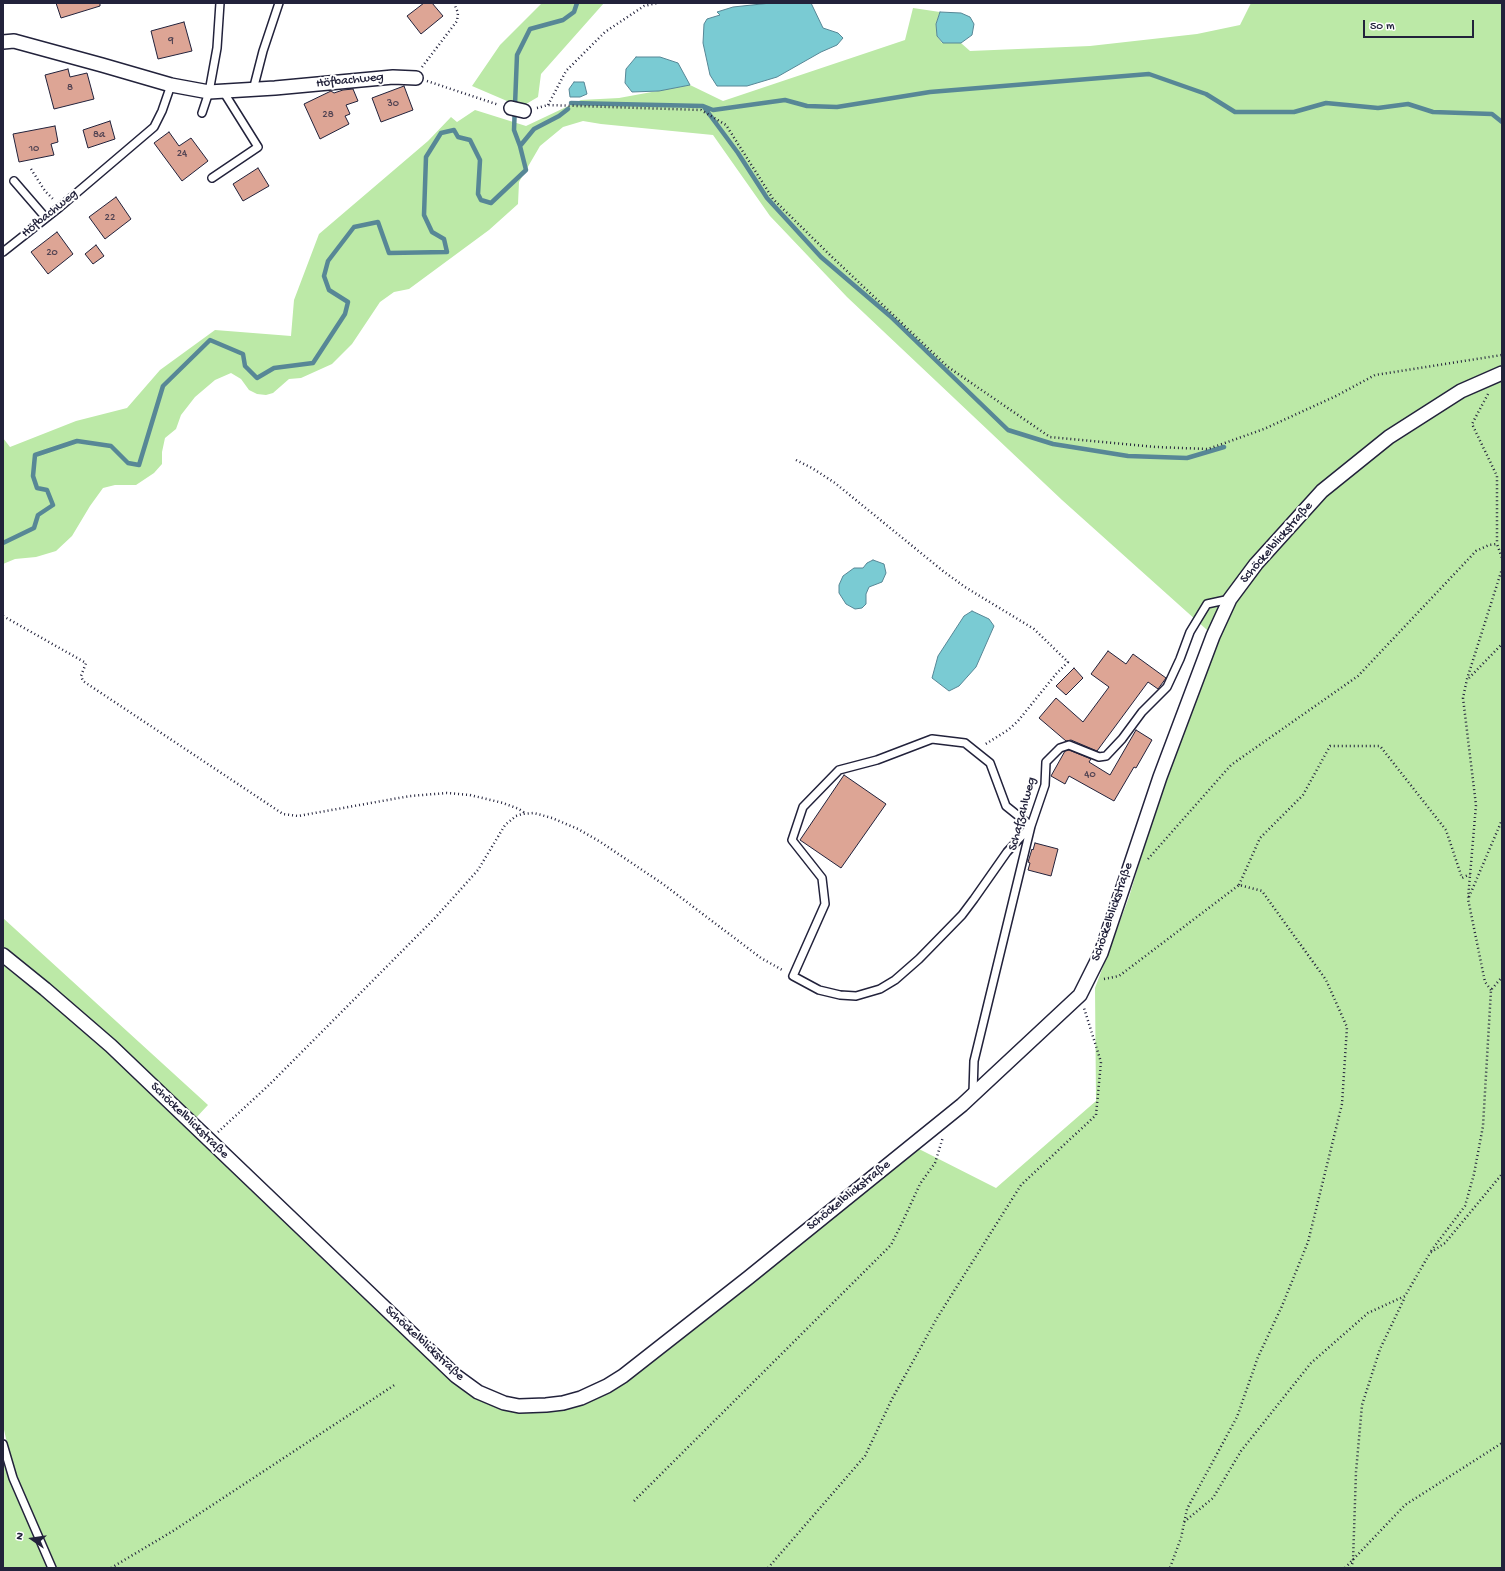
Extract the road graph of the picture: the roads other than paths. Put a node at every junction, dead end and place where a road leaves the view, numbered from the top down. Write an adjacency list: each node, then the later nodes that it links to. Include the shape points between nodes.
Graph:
1 (220, 3): 8 (lane, via 217,48)
2 (279, 3): 6 (lane)
3 (3, 42): 5 (street, Höfbachweg, via 14,41)
4 (416, 78): 6 (street, Höfbachweg, via 392,77)
5 (171, 85): 8 (street, Höfbachweg); 14 (lane, Höfbachweg, via 154,127)
6 (253, 90): 7 (street, Höfbachweg)
7 (223, 91): 8 (street, Höfbachweg); 12 (lane, via 258,148)
8 (209, 92): 11 (lane)
9 (511, 108): 10 (street)
10 (524, 111)
11 (202, 113)
12 (212, 178)
13 (14, 181): 14 (lane)
14 (46, 218): 15 (lane, Höfbachweg)
15 (3, 252)
16 (1501, 374): 17 (street, Schöckelblickstraße, via 1461,391 1389,437 1322,491 1256,564)
17 (1230, 599): 18 (lane, Schafzahlweg, via 1207,604 1190,632 1167,687 1142,712 1122,740 1106,756 1099,757 1069,745 1060,748 1046,762 1045,784); 20 (street, Schöckelblickstraße, via 1213,636 1160,777 1101,954 1087,982 1080,995)
18 (1031, 826): 18 (lane, via 1006,806 990,763 965,743 932,739 877,760 839,770 804,807 792,840 822,878 825,904 793,976 819,990 849,996 887,986 919,959 962,914 1007,852); 20 (lane, Schafzahlweg, via 974,1061)
19 (3, 955): 20 (street, Schöckelblickstraße, via 82,1020 456,1376 478,1392 504,1403 519,1406 563,1403 592,1393 634,1368)
20 (973, 1096)
21 (3, 1444): 22 (lane, via 13,1478)
22 (52, 1568)

